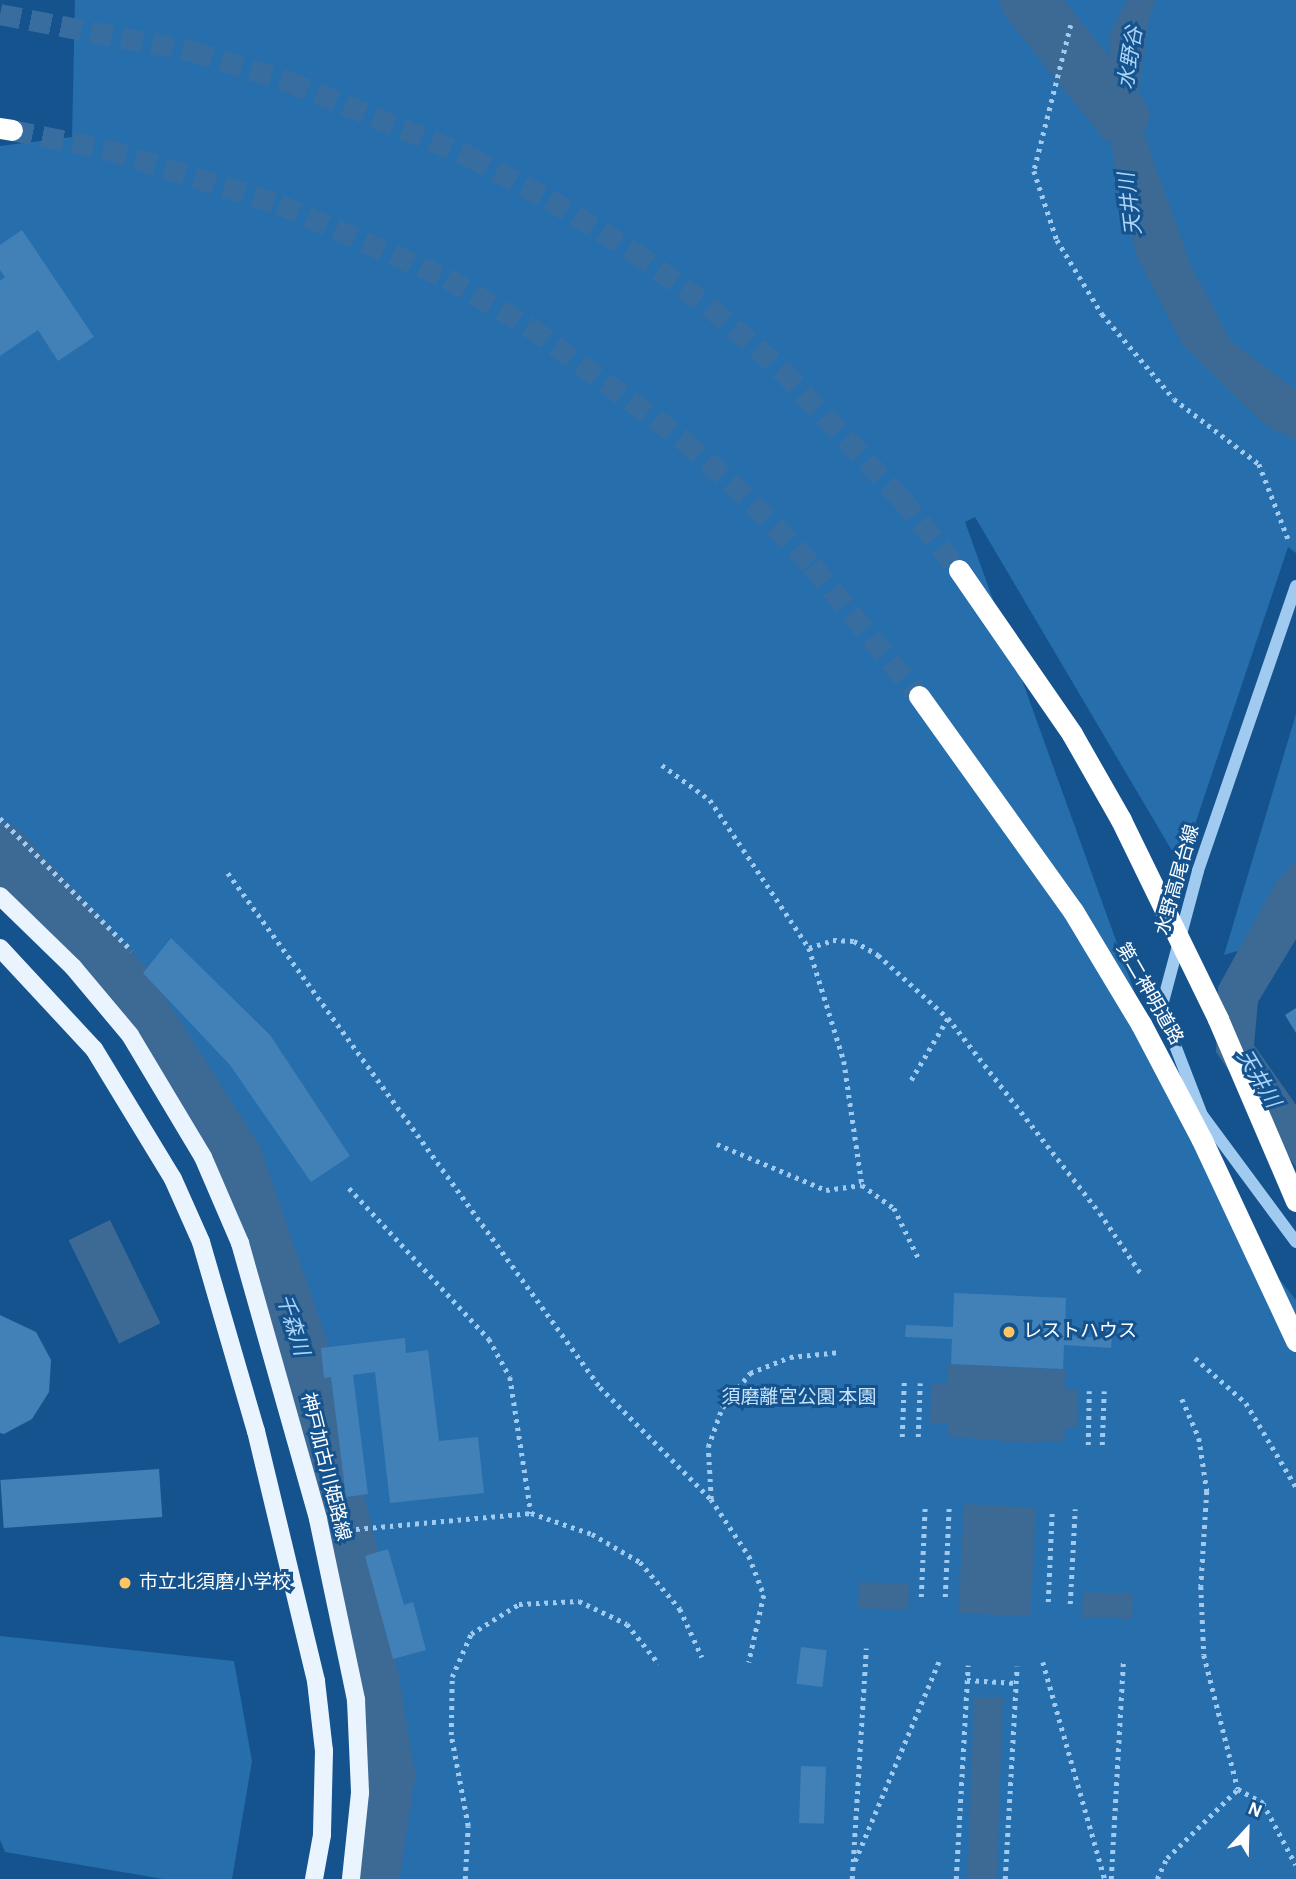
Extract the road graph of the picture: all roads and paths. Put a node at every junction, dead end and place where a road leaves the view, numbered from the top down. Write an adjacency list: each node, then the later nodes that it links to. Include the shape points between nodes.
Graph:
1 (1071, 25): 2 (path, via 1034,171 1057,240 1102,314 1174,399 1259,464)
2 (1289, 541)
3 (959, 570): 18 (highway, bridge, via 1072,734 1121,820 1218,1019)
4 (1296, 586): 19 (street, 水野高尾台線, via 1198,870 1161,1009 1202,1115)
5 (919, 696): 22 (highway, 第二神明道路, via 1073,912 1135,1012 1208,1152)
6 (662, 765): 11 (path, via 710,800)
7 (0, 818): 12 (path)
8 (228, 873): 35 (path, via 600,1387)
9 (0, 896): 61 (main road, 神戸加古川姫路線, via 73,967 130,1035 192,1137 240,1243 318,1519 356,1700 360,1793)
10 (0, 948): 60 (main road, via 94,1048 167,1169 201,1242 256,1431 316,1681 324,1751 322,1835)
11 (809, 948): 13 (path, via 833,940 854,941 878,954); 16 (path, via 844,1061)
12 (132, 951)
13 (948, 1018): 14 (path); 21 (path, via 1100,1213)
14 (911, 1080)
15 (717, 1144): 16 (path, via 826,1191)
16 (862, 1185): 20 (path, via 894,1208)
17 (349, 1188): 40 (path, via 489,1339 510,1377)
18 (1296, 1201)
19 (1296, 1242)
20 (920, 1261)
21 (1142, 1275)
22 (1296, 1340)
23 (841, 1352): 35 (path, via 790,1357 750,1373 722,1408 708,1447)
24 (1195, 1358): 34 (path, via 1246,1403)
25 (904, 1382): 30 (path)
26 (920, 1383): 31 (path)
27 (1089, 1391): 32 (path)
28 (1104, 1391): 33 (path)
29 (1182, 1399): 57 (path, via 1199,1438 1207,1492 1201,1586 1204,1655)
30 (902, 1437)
31 (918, 1437)
32 (1088, 1445)
33 (1102, 1445)
34 (1296, 1487)
35 (711, 1500): 50 (path, via 749,1556 764,1595)
36 (925, 1504): 42 (path)
37 (949, 1504): 43 (path)
38 (1052, 1509): 44 (path)
39 (1075, 1509): 45 (path)
40 (531, 1513): 41 (path); 47 (path, via 592,1534 640,1562 680,1609)
41 (356, 1529)
42 (921, 1597)
43 (945, 1597)
44 (1048, 1602)
45 (1070, 1604)
46 (866, 1648): 58 (path)
47 (702, 1657)
48 (940, 1659): 58 (path)
49 (1123, 1661): 67 (path)
50 (749, 1662)
51 (1043, 1662): 66 (path)
52 (659, 1664): 62 (path, via 627,1624 579,1601 519,1604 471,1634 452,1677 451,1735 468,1826)
53 (968, 1665): 55 (path)
54 (1017, 1666): 56 (path)
55 (967, 1681): 56 (path); 64 (path)
56 (1016, 1683): 65 (path)
57 (1238, 1789): 59 (path, via 1263,1803); 68 (path, via 1167,1858)
58 (853, 1865): 63 (path)
59 (1296, 1865)
60 (314, 1879)
61 (351, 1879)
62 (465, 1879)
63 (852, 1879)
64 (956, 1879)
65 (1005, 1879)
66 (1105, 1879)
67 (1111, 1879)
68 (1157, 1879)

